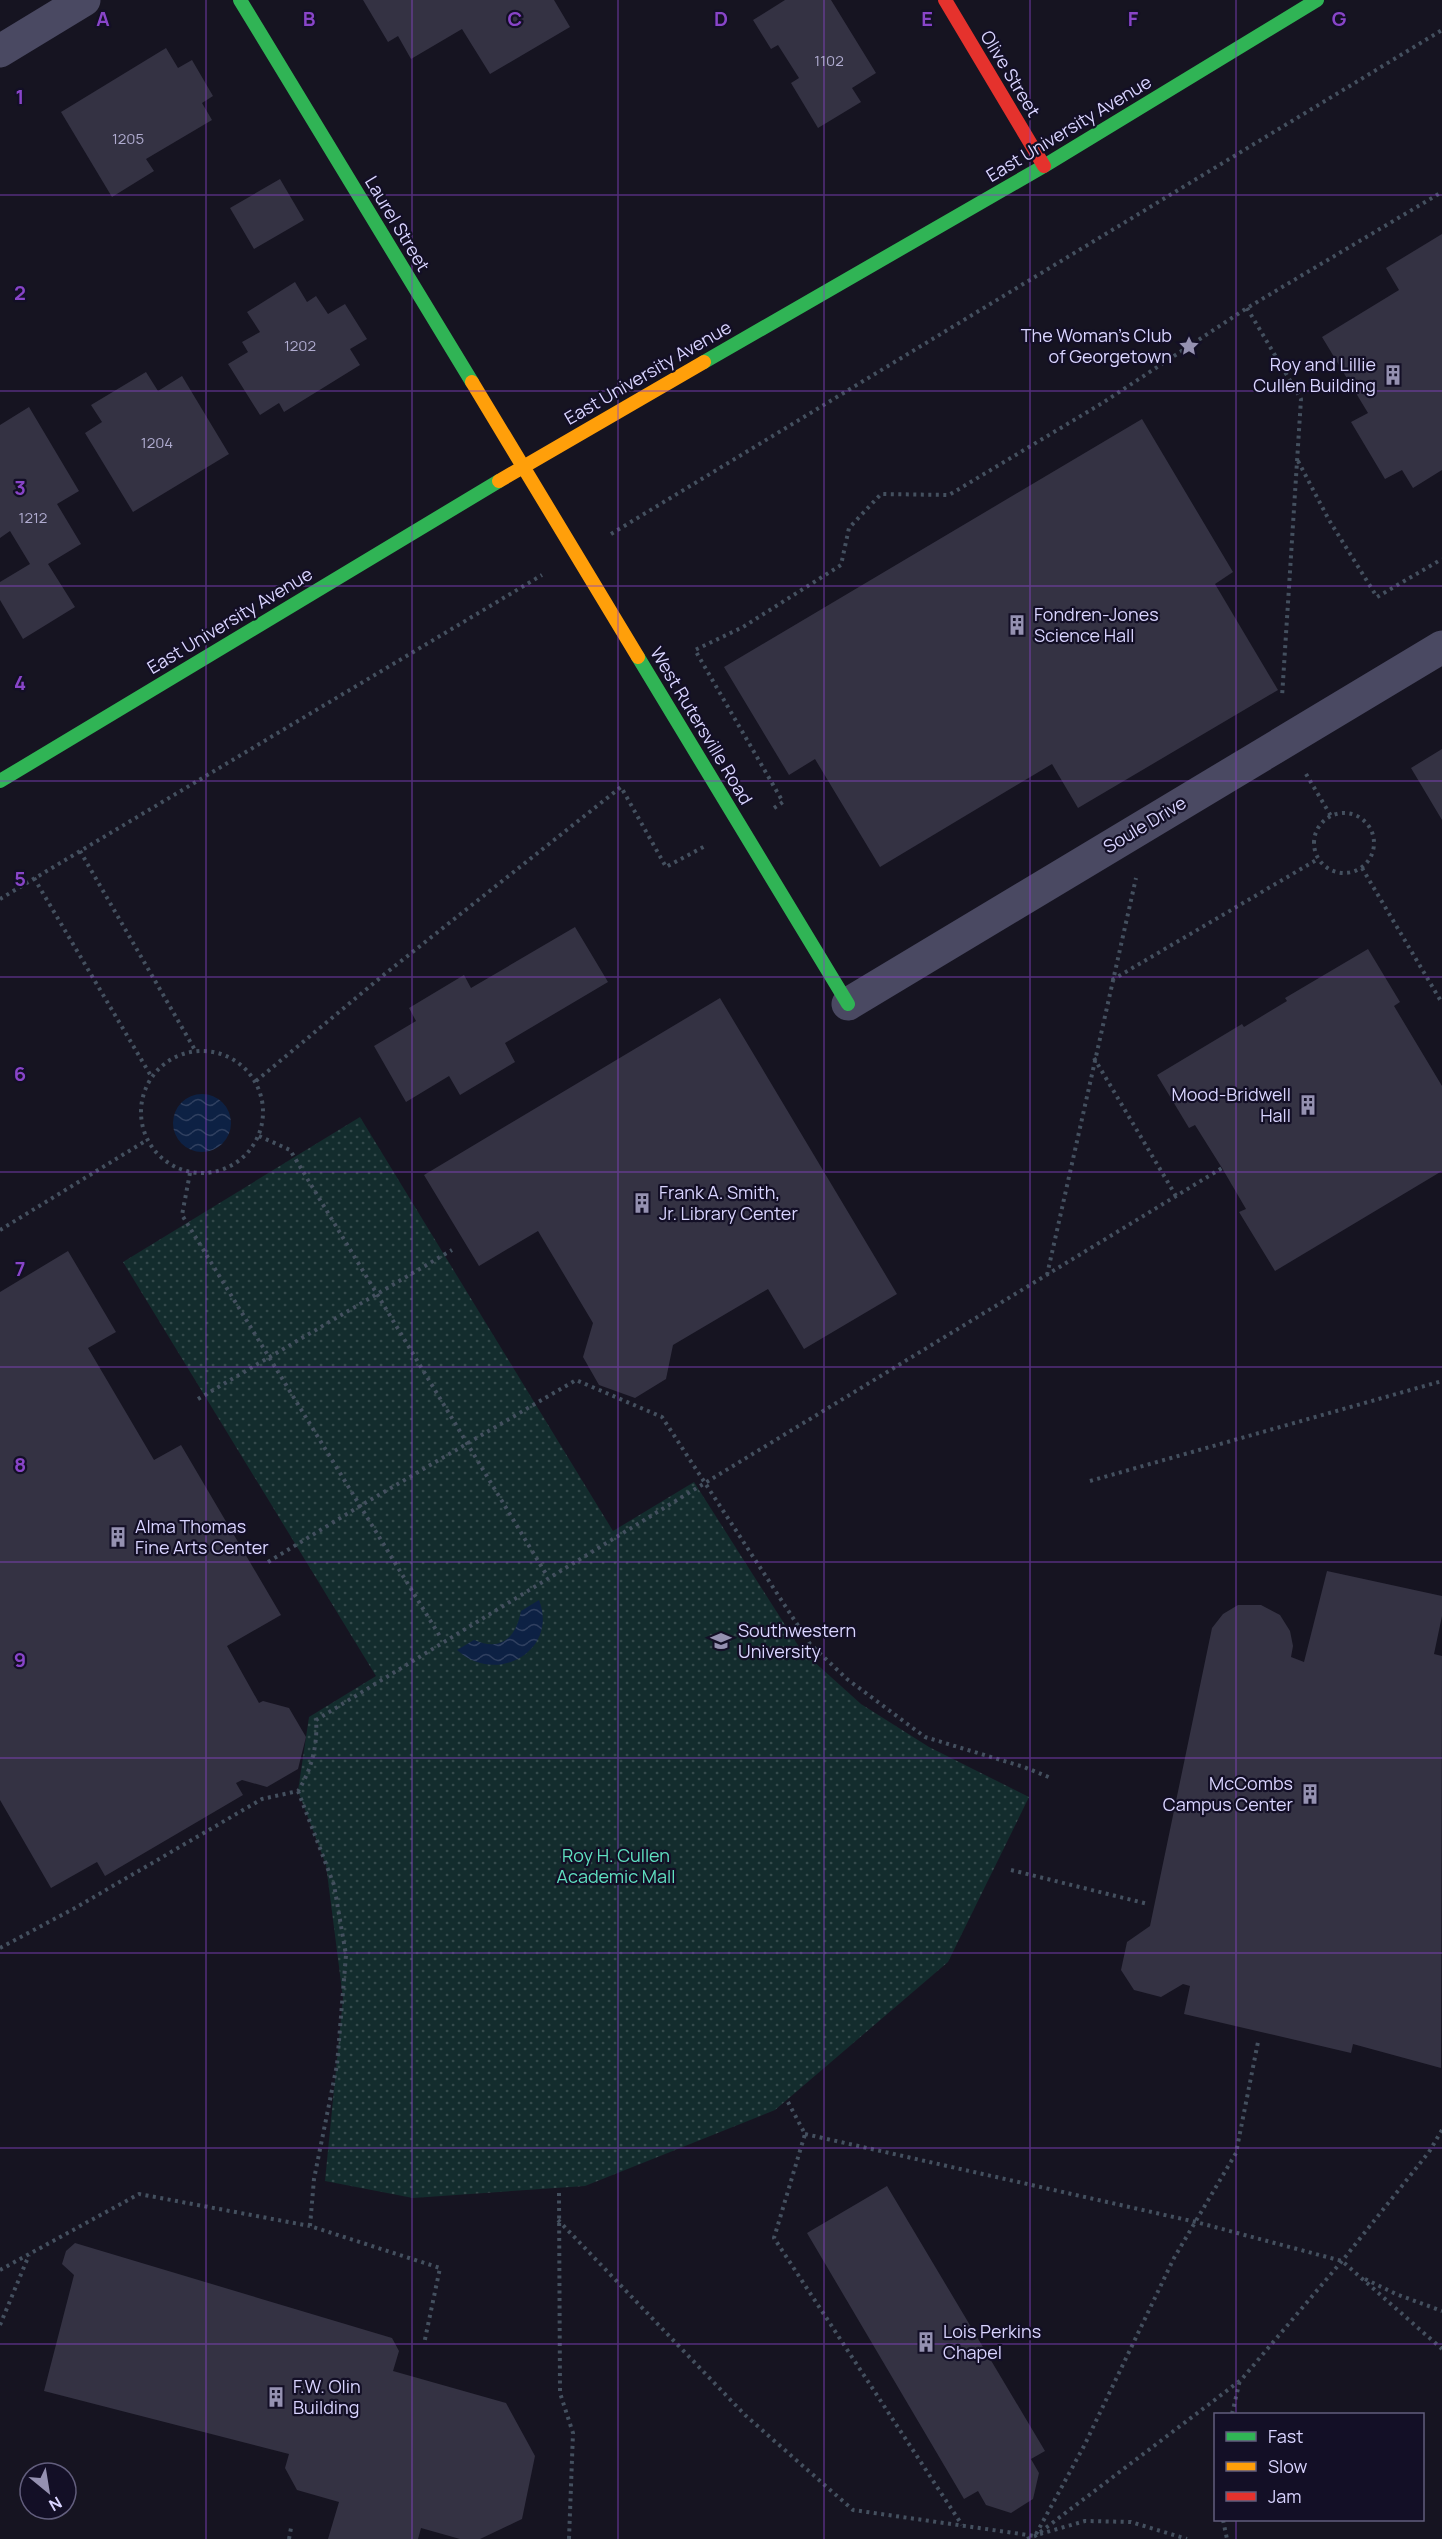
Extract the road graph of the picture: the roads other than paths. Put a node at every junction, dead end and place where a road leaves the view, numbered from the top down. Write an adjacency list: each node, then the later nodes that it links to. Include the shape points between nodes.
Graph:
1 (84, 0): 5 (street)
2 (240, 0): 7 (main road, Laurel Street)
3 (945, 0): 6 (main road, Olive Street)
4 (1317, 0): 6 (main road, East University Avenue)
5 (0, 51)
6 (1044, 166): 7 (main road, East University Avenue)
7 (523, 466): 9 (main road, East University Avenue); 10 (main road, West Rutersville Road)
8 (1442, 647): 10 (street, Soule Drive)
9 (1, 778)
10 (848, 1004)

